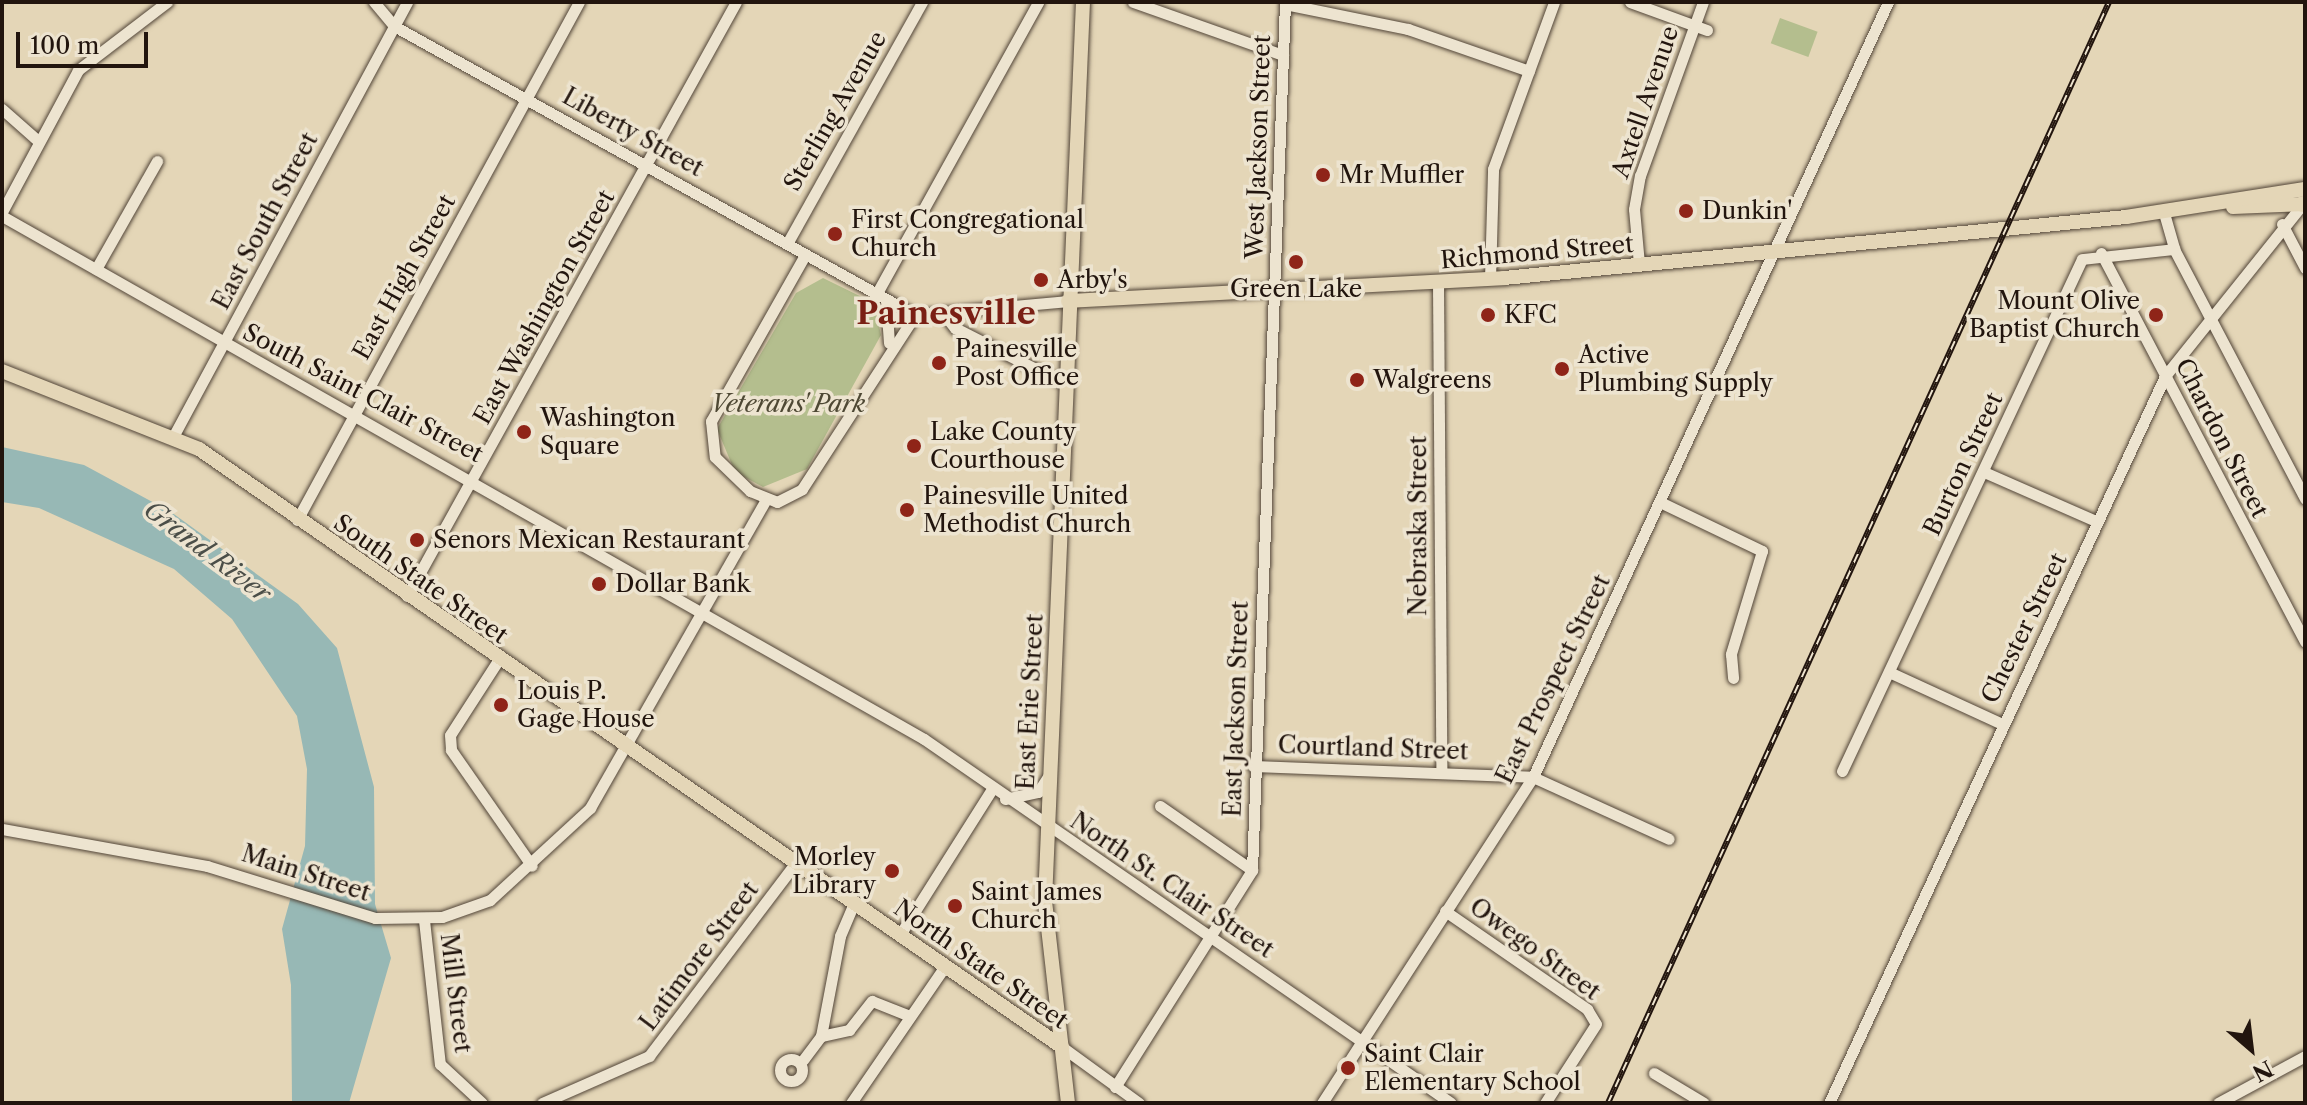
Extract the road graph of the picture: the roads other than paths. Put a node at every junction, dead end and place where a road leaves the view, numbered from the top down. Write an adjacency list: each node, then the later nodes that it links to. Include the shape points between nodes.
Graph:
1 (167, 2): 22 (street, via 78,70)
2 (374, 2): 16 (street, Liberty Street)
3 (407, 2): 16 (street, East South Street)
4 (579, 2): 20 (street, East High Street)
5 (736, 2): 24 (street, East Washington Street)
6 (922, 2): 29 (street, Sterling Avenue)
7 (1038, 2): 40 (street)
8 (1083, 2): 41 (main road, East Erie Street)
9 (1133, 2): 18 (street)
10 (1554, 2): 19 (street)
11 (1630, 2): 15 (street)
12 (1703, 2): 15 (street, Axtell Avenue)
13 (1888, 2): 30 (street, East Prospect Street)
14 (1285, 3): 18 (street, West Jackson Street); 19 (street, via 1408,29)
15 (1695, 25): 17 (street); 34 (street, Axtell Avenue, via 1640,176 1634,209)
16 (394, 26): 20 (street, Liberty Street); 45 (street, East South Street)
17 (1707, 30)
18 (1283, 55): 39 (street, West Jackson Street)
19 (1529, 71): 37 (street, via 1493,169)
20 (527, 98): 24 (street, Liberty Street); 52 (street, East High Street)
21 (2, 109): 22 (street)
22 (37, 140): 27 (street)
23 (157, 161): 36 (street)
24 (648, 164): 29 (street, Liberty Street); 55 (street, East Washington Street)
25 (2305, 200): 26 (main road, Richmond Street); 28 (street, Chester Street)
26 (2164, 213): 30 (main road, Richmond Street); 31 (street)
27 (2, 214): 36 (street, South Saint Clair Street)
28 (2282, 224): 35 (street); 44 (street, Chester Street)
29 (788, 242): 33 (street, Liberty Street)
30 (1775, 248): 34 (main road, Richmond Street); 58 (street, East Prospect Street)
31 (2174, 249): 32 (street); 44 (street)
32 (2101, 253): 48 (street, Chardon Street); 54 (street, Burton Street, via 2082,259)
33 (805, 255): 40 (street, Liberty Street); 57 (street, via 711,421 710,445 728,476)
34 (1639, 264): 37 (main road, Richmond Street)
35 (2305, 268)
36 (96, 269): 45 (street, South Saint Clair Street)
37 (1490, 279): 38 (main road, Richmond Street)
38 (1438, 283): 39 (main road, Richmond Street); 70 (street, Nebraska Street)
39 (1275, 293): 41 (main road, Richmond Street); 69 (street, East Jackson Street)
40 (882, 296): 43 (street); 46 (street)
41 (1068, 301): 42 (street, Richmond Street); 51 (main road, East Erie Street)
42 (942, 312): 43 (street, Richmond Street); 51 (street, via 955,328)
43 (915, 315): 46 (street)
44 (2210, 315): 48 (street, Chester Street); 56 (street)
45 (224, 343): 52 (street, South Saint Clair Street); 53 (street, East South Street)
46 (888, 348): 57 (street, via 802,489 787,500)
47 (2, 371): 50 (main road, South State Street)
48 (2165, 376): 60 (street, Chester Street); 63 (street, Chardon Street)
49 (2, 379): 50 (street)
50 (18, 379): 53 (main road, South State Street)
51 (1067, 385): 72 (main road, East Erie Street)
52 (355, 416): 55 (street, South Saint Clair Street); 59 (street, East High Street)
53 (174, 435): 59 (main road, South State Street)
54 (1984, 472): 60 (street); 65 (street, Burton Street)
55 (475, 479): 61 (street, East Washington Street); 62 (street, South Saint Clair Street)
56 (2305, 499)
57 (766, 500): 62 (street, Main Street)
58 (1662, 503): 66 (street, via 1762,551 1731,654); 73 (street, East Prospect Street)
59 (297, 520): 61 (main road, South State Street)
60 (2098, 522): 67 (street, Chester Street)
61 (407, 596): 64 (main road, South State Street)
62 (700, 612): 68 (street, Main Street); 74 (street, North St. Clair Street, via 924,739)
63 (2305, 642)
64 (499, 659): 68 (main road, South State Street); 81 (street, via 450,735 451,750)
65 (1889, 672): 67 (street); 71 (street, Burton Street)
66 (1733, 678)
67 (2002, 724): 106 (street, Chester Street)
68 (626, 746): 80 (main road, South State Street); 81 (street, Main Street, via 590,808)
69 (1253, 766): 70 (street, Courtland Street); 82 (street, East Jackson Street)
70 (1441, 769): 73 (street, Courtland Street)
71 (1842, 771)
72 (1049, 775): 75 (street, via 1038,792); 77 (main road, East Erie Street)
73 (1533, 777): 79 (street, Courtland Street); 84 (street, East Prospect Street)
74 (992, 789): 75 (street, North St. Clair Street); 86 (street)
75 (1005, 799): 77 (street, North St. Clair Street)
76 (1160, 806): 82 (street)
77 (1047, 827): 87 (street, North St. Clair Street); 92 (main road, East Erie Street, via 1046,935)
78 (2, 829): 85 (street, Main Street, via 251,878 335,910)
79 (1669, 839)
80 (795, 864): 83 (main road, North State Street); 98 (street, Latimore Street, via 649,1056)
81 (532, 866): 85 (street, Main Street, via 490,900)
82 (1252, 870): 87 (street)
83 (854, 903): 86 (main road, North State Street); 90 (street, via 840,936)
84 (1445, 911): 91 (street, East Prospect Street); 104 (street, Owego Street, via 1587,1009 1596,1024)
85 (424, 920): 97 (street, Mill Street, via 440,1064)
86 (901, 933): 88 (main road, North State Street)
87 (1210, 938): 91 (street, North St. Clair Street); 96 (street)
88 (945, 966): 89 (street); 92 (main road, North State Street)
89 (910, 1016): 90 (street, via 886,1000 872,1001 849,1030); 99 (street)
90 (821, 1036): 94 (street)
91 (1363, 1042): 102 (street, East Prospect Street); 103 (street, North St. Clair Street)
92 (1062, 1047): 96 (street, North State Street); 100 (main road, East Erie Street)
93 (2305, 1056): 107 (street)
94 (803, 1060)
95 (1654, 1073): 105 (street)
96 (1115, 1087): 101 (street, North State Street)
97 (482, 1103)
98 (542, 1103)
99 (851, 1103)
100 (1068, 1103)
101 (1139, 1103)
102 (1322, 1103)
103 (1451, 1103)
104 (1545, 1103)
105 (1704, 1103)
106 (1829, 1103)
107 (2218, 1103)

